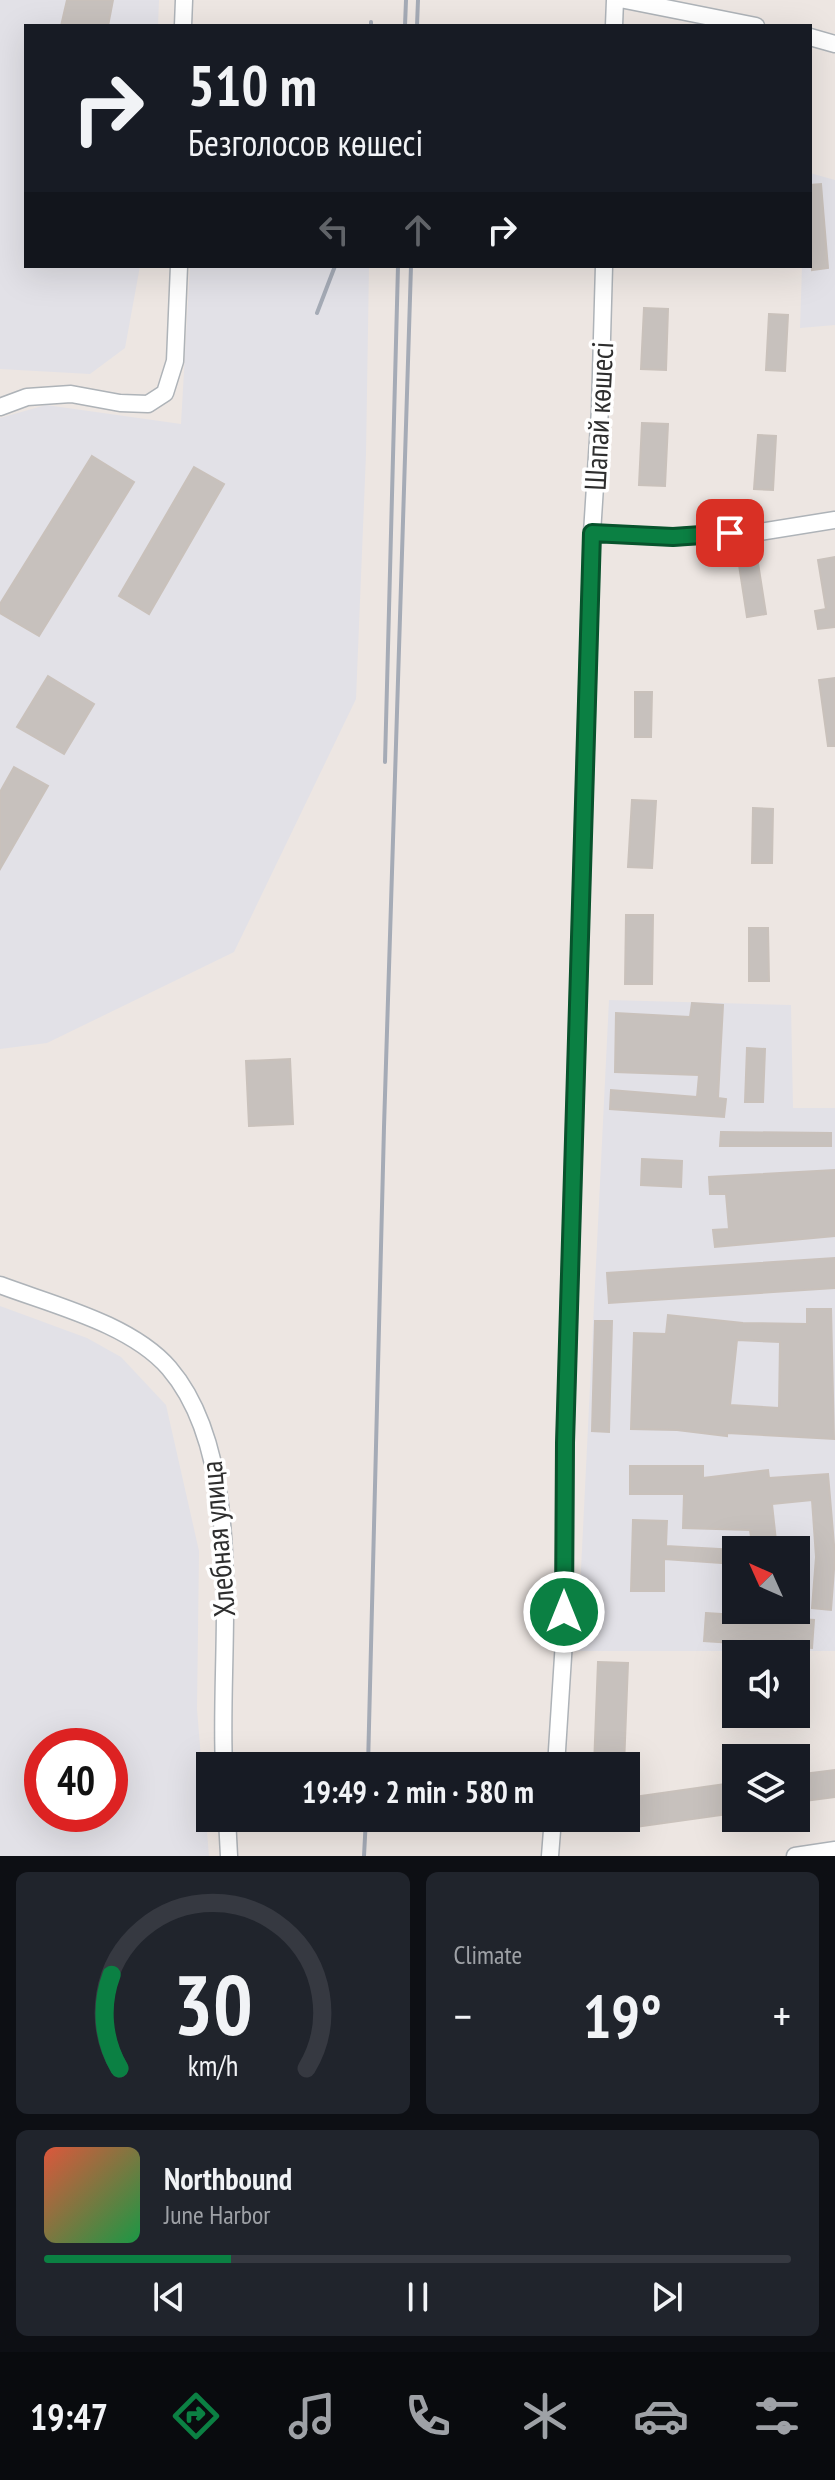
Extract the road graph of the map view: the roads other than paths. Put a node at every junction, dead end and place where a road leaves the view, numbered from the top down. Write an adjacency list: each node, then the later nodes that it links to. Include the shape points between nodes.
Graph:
1 (184, 0): 4 (street)
2 (615, 0): 5 (street)
3 (625, 0): 6 (street)
4 (183, 24)
5 (614, 24)
6 (746, 24)
7 (812, 38): 8 (street)
8 (835, 44)
9 (179, 268): 11 (street, via 175,361 165,393 148,404 71,394 27,397)
10 (604, 268): 13 (street, Шапай көшесі)
11 (0, 407)
12 (835, 520): 13 (street, via 759,532 673,537)
13 (592, 533): 16 (street, Шапай көшесі)
14 (0, 1285): 15 (street, Хлебная улица, via 93,1319 139,1343 168,1367 196,1409 211,1454 223,1555)
15 (224, 1752)
16 (557, 1752)
17 (228, 1832): 20 (street)
18 (552, 1832): 21 (street)
19 (835, 1850): 22 (street)
20 (229, 1856)
21 (550, 1856)
22 (795, 1856)

